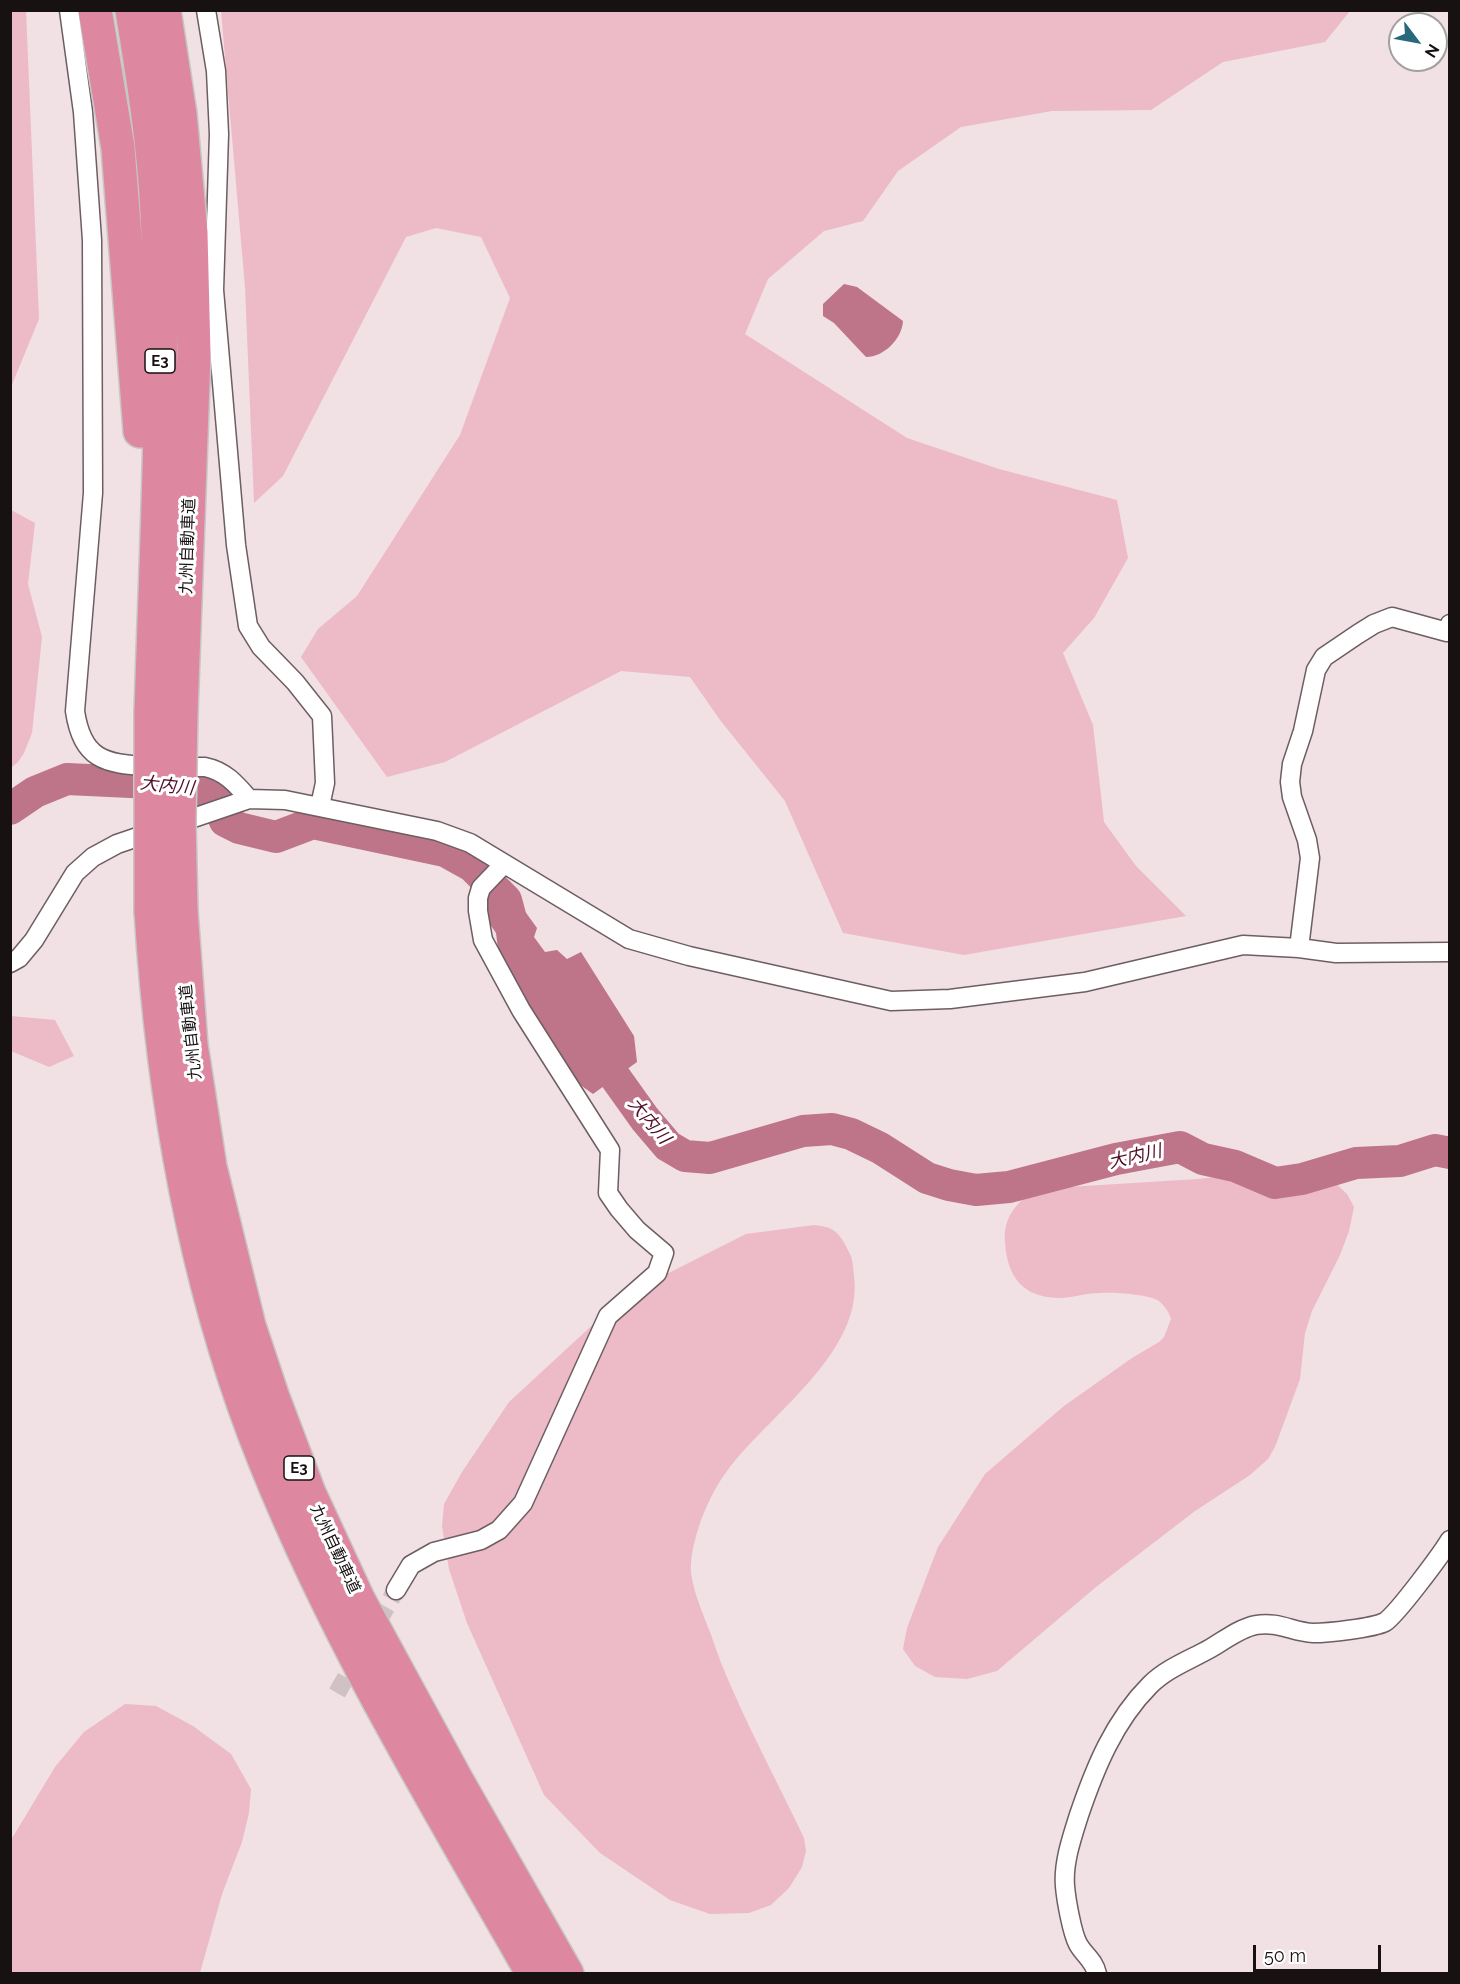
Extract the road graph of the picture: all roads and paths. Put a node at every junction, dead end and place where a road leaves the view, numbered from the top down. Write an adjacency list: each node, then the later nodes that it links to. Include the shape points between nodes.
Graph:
1 (69, 10): 9 (street, via 83,112 92,240 93,494 77,723 90,750 111,763 218,770)
2 (95, 10): 7 (highway, via 118,147)
3 (132, 10): 7 (highway, 九州自動車道 / E3, via 147,97 157,213 159,512)
4 (206, 10): 10 (street, via 216,71 219,134 214,290 236,545 248,626 261,647 322,716 325,783)
5 (165, 15): 8 (highway, 九州自動車道 / E3, via 180,114 191,233 194,343 190,489)
6 (1449, 624): 13 (street, via 1447,632 1392,617 1374,624 1324,657 1316,670 1290,782 1310,858)
7 (153, 672): 8 (highway, 九州自動車道 / E3)
8 (166, 713): 12 (highway, 九州自動車道 / E3, bridge, via 179,821)
9 (249, 799): 10 (street); 15 (street, via 117,844 93,857 75,873 34,940)
10 (321, 806): 11 (street, via 437,831 470,843)
11 (503, 865): 13 (street, via 629,939 891,1001 950,999 1084,982 1243,945); 17 (street, via 481,888 478,898 483,940 520,1010 610,1150 609,1193 637,1230 664,1253 657,1273 608,1316 522,1503 499,1530 481,1540 435,1552 411,1565)
12 (166, 911): 18 (highway, 九州自動車道 / E3, via 156,990 182,1178 220,1332 253,1432 333,1615); 19 (highway, 九州自動車道 / E3, via 210,1167 249,1326 276,1406 309,1493 358,1599)
13 (1299, 948): 14 (street, via 1336,953)
14 (1449, 952)
15 (10, 963)
16 (1449, 1540): 20 (street, via 1386,1621 1318,1633 1273,1624 1255,1625 1177,1664 1134,1702 1098,1763 1075,1828 1065,1873 1074,1934)
17 (396, 1590)
18 (533, 1974)
19 (567, 1974)
20 (1097, 1974)

